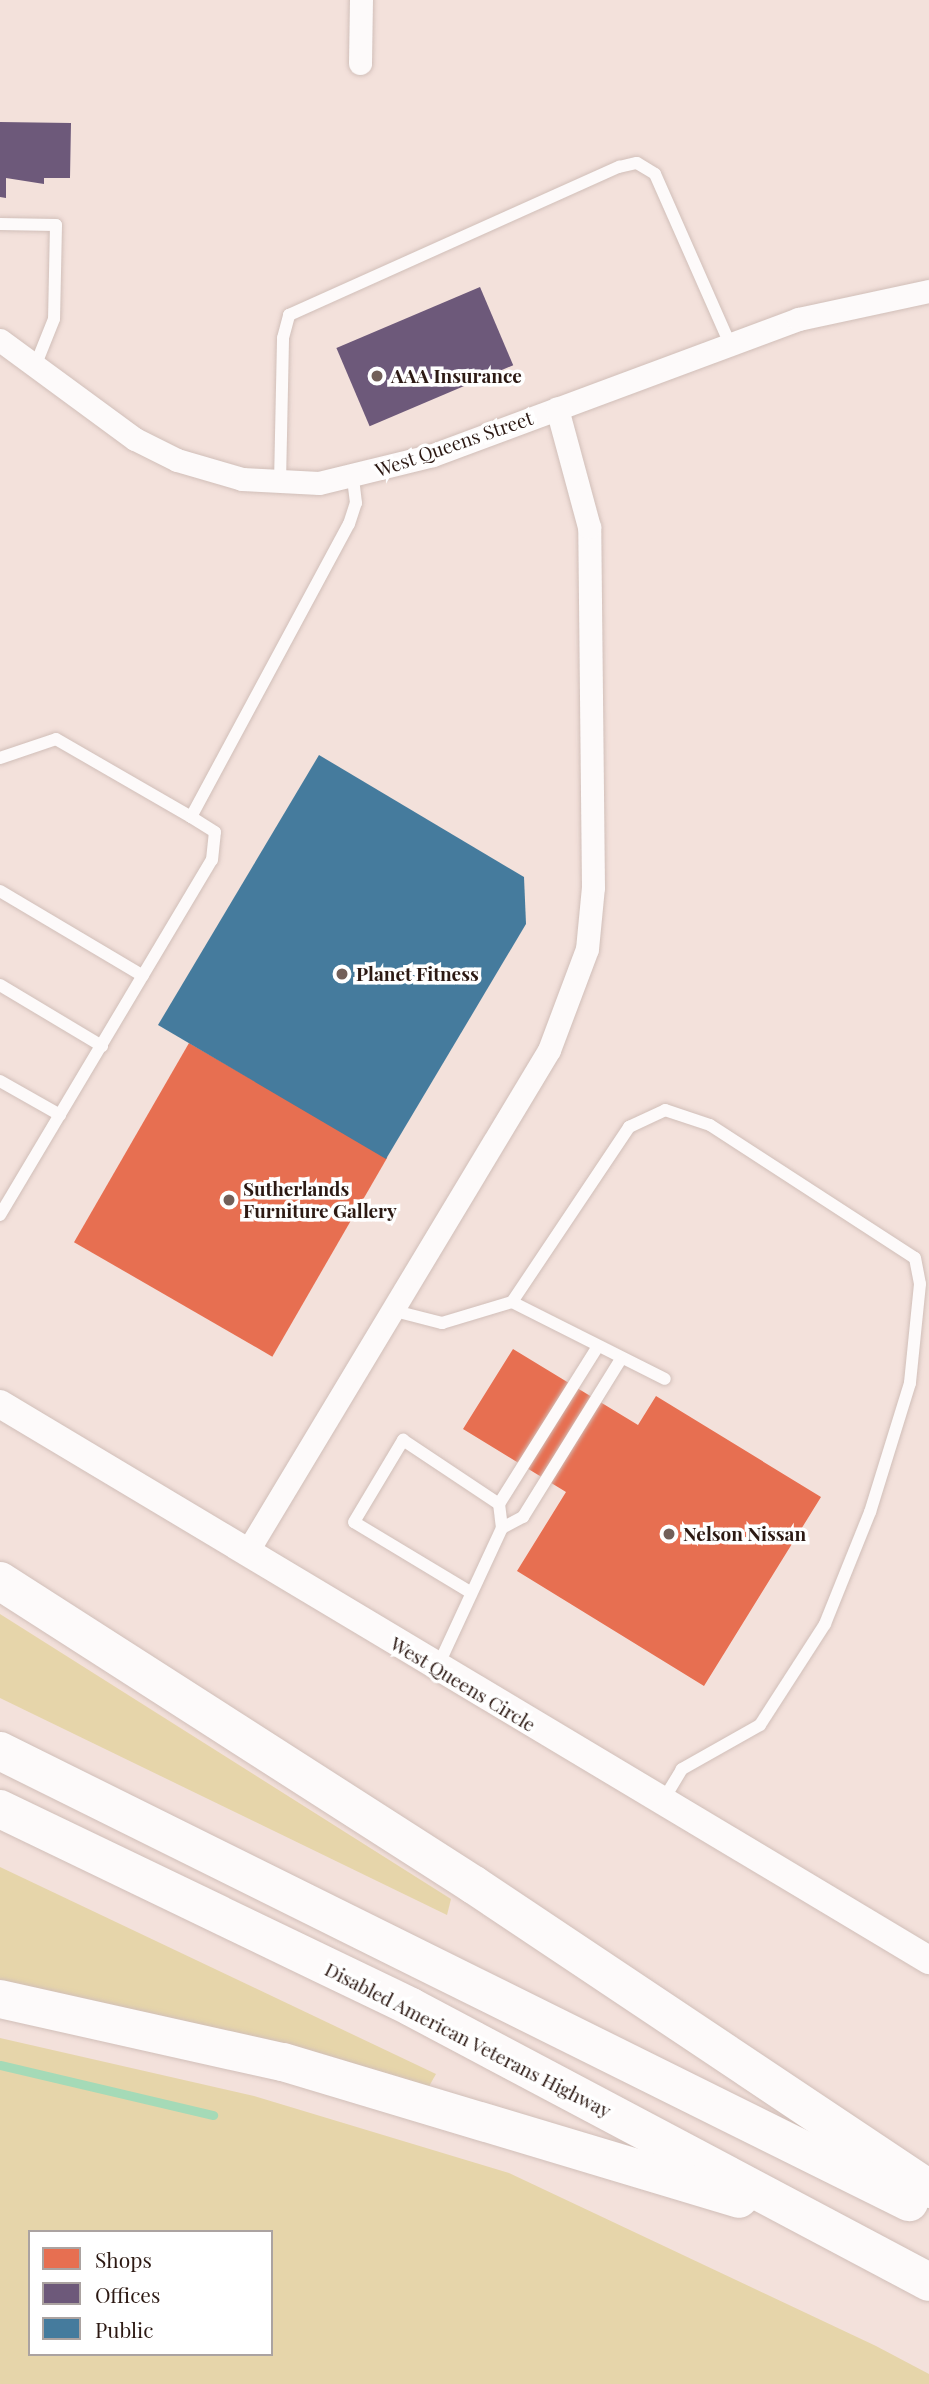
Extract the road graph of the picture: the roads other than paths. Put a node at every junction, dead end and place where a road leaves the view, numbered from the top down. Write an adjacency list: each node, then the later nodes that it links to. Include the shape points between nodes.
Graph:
1 (361, 0): 2 (street)
2 (360, 63)
3 (0, 224): 7 (lane, via 56,225 54,319)
4 (929, 291): 6 (street, West Queens Street, via 838,307)
5 (0, 340): 7 (street, West Queens Street)
6 (730, 344): 8 (street, West Queens Street); 10 (lane, via 655,174 637,163 620,167 289,315 283,338)
7 (36, 364): 10 (street, West Queens Street, via 126,433 177,460)
8 (557, 408): 9 (street, West Queens Street); 21 (street, via 584,493 590,549 593,887 587,949 549,1050)
9 (353, 478): 10 (street, West Queens Street); 12 (lane, via 356,503 349,524)
10 (280, 483)
11 (0, 758): 12 (lane, via 55,739)
12 (191, 817): 14 (lane, via 215,832 212,860)
13 (0, 891): 14 (lane)
14 (143, 975): 16 (lane)
15 (0, 985): 16 (lane)
16 (102, 1046): 18 (lane)
17 (0, 1081): 18 (lane)
18 (60, 1115): 19 (lane)
19 (0, 1215)
20 (512, 1302): 21 (lane, via 443,1323); 22 (lane); 33 (lane, via 629,1127 665,1110 710,1125 915,1258 920,1284 909,1383 870,1512 825,1624 760,1725 682,1769)
21 (391, 1310): 28 (street)
22 (597, 1348): 23 (lane); 26 (lane)
23 (621, 1359): 24 (lane); 27 (lane, via 523,1517)
24 (665, 1379)
25 (0, 1404): 28 (street, West Queens Circle)
26 (499, 1504): 27 (lane); 30 (lane, via 403,1440 354,1522)
27 (502, 1528): 30 (lane)
28 (247, 1552): 31 (street, West Queens Circle)
29 (0, 1581): 37 (highway, via 474,1885)
30 (470, 1592): 31 (lane, via 464,1618)
31 (436, 1669): 33 (street, West Queens Circle)
32 (0, 1751): 38 (highway)
33 (662, 1802): 35 (street, West Queens Circle)
34 (0, 1809): 39 (highway, Disabled American Veterans Highway, via 411,2007)
35 (929, 1960)
36 (0, 1999): 39 (highway, via 283,2062)
37 (929, 2189)
38 (929, 2212)
39 (831, 2228): 40 (highway, Disabled American Veterans Highway)
40 (929, 2282)

